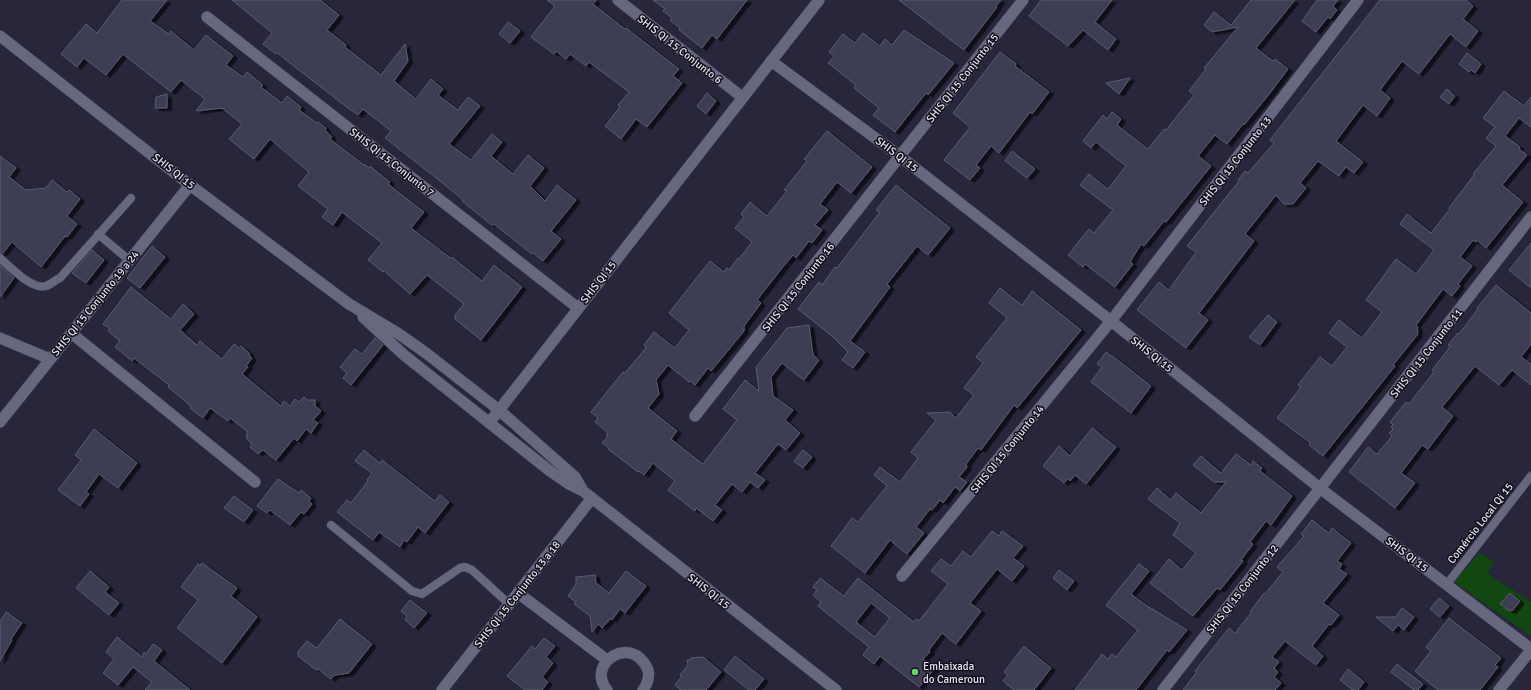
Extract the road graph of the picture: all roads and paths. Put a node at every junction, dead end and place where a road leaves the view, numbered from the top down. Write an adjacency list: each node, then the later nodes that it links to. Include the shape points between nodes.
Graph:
1 (618, 0): 8 (street, SHIS QI 15 Conjunto 6)
2 (819, 0): 7 (street, SHIS QI 15)
3 (1023, 0): 9 (street, SHIS QI 15 Conjunto 15)
4 (1358, 0): 18 (street, SHIS QI 15 Conjunto 13)
5 (207, 16): 17 (street, SHIS QI 15 Conjunto 7)
6 (0, 36): 10 (street, SHIS QI 15)
7 (771, 61): 8 (street, SHIS QI 15); 9 (street, SHIS QI 15)
8 (742, 97): 17 (street, SHIS QI 15)
9 (901, 157): 18 (street, SHIS QI 15); 23 (street, SHIS QI 15 Conjunto 16)
10 (190, 184): 15 (street, SHIS QI 15 Conjunto 19 a 24); 16 (street, SHIS QI 15)
11 (131, 198): 13 (lane)
12 (1531, 217): 28 (street, SHIS QI 15 Conjunto 11)
13 (98, 234): 14 (lane, via 60,278 47,286 39,287 32,284); 15 (lane)
14 (0, 258)
15 (129, 260): 19 (street, SHIS QI 15 Conjunto 19 a 24)
16 (349, 304): 22 (street, SHIS QI 15, via 426,353); 25 (street, SHIS QI 15, via 404,355)
17 (578, 308): 22 (street, SHIS QI 15)
18 (1111, 321): 28 (street, SHIS QI 15); 31 (street, SHIS QI 15 Conjunto 14)
19 (71, 333): 21 (street, SHIS QI 15 Conjunto 19 a 24); 27 (street)
20 (0, 338): 21 (street)
21 (50, 359): 24 (street, SHIS QI 15 Conjunto 19 a 24)
22 (499, 410): 25 (street, SHIS QI 15); 29 (street, SHIS QI 15, via 575,477)
23 (695, 416)
24 (0, 422)
25 (489, 422): 29 (street, SHIS QI 15, via 550,471)
26 (1531, 476): 32 (lane, Comércio Local Qi 15)
27 (255, 482)
28 (1321, 489): 32 (street, SHIS QI 15); 41 (street, SHIS QI 15 Conjunto 12)
29 (588, 495): 33 (street, SHIS QI 15 Conjunto 13 a 18); 40 (street, SHIS QI 15)
30 (331, 525): 34 (lane, via 412,591 422,594 465,567 472,570)
31 (902, 576)
32 (1447, 584): 35 (street, SHIS QI 15)
33 (518, 593): 34 (street, SHIS QI 15 Conjunto 13 a 18); 36 (street)
34 (509, 604): 37 (street, SHIS QI 15 Conjunto 13 a 18)
35 (1531, 649): 42 (street)
36 (607, 660): 38 (street, via 601,672 603,685); 39 (street, via 619,653 632,653 643,661 649,673)
37 (442, 690)
38 (607, 690)
39 (643, 690)
40 (836, 690)
41 (1163, 690)
42 (1499, 690)

